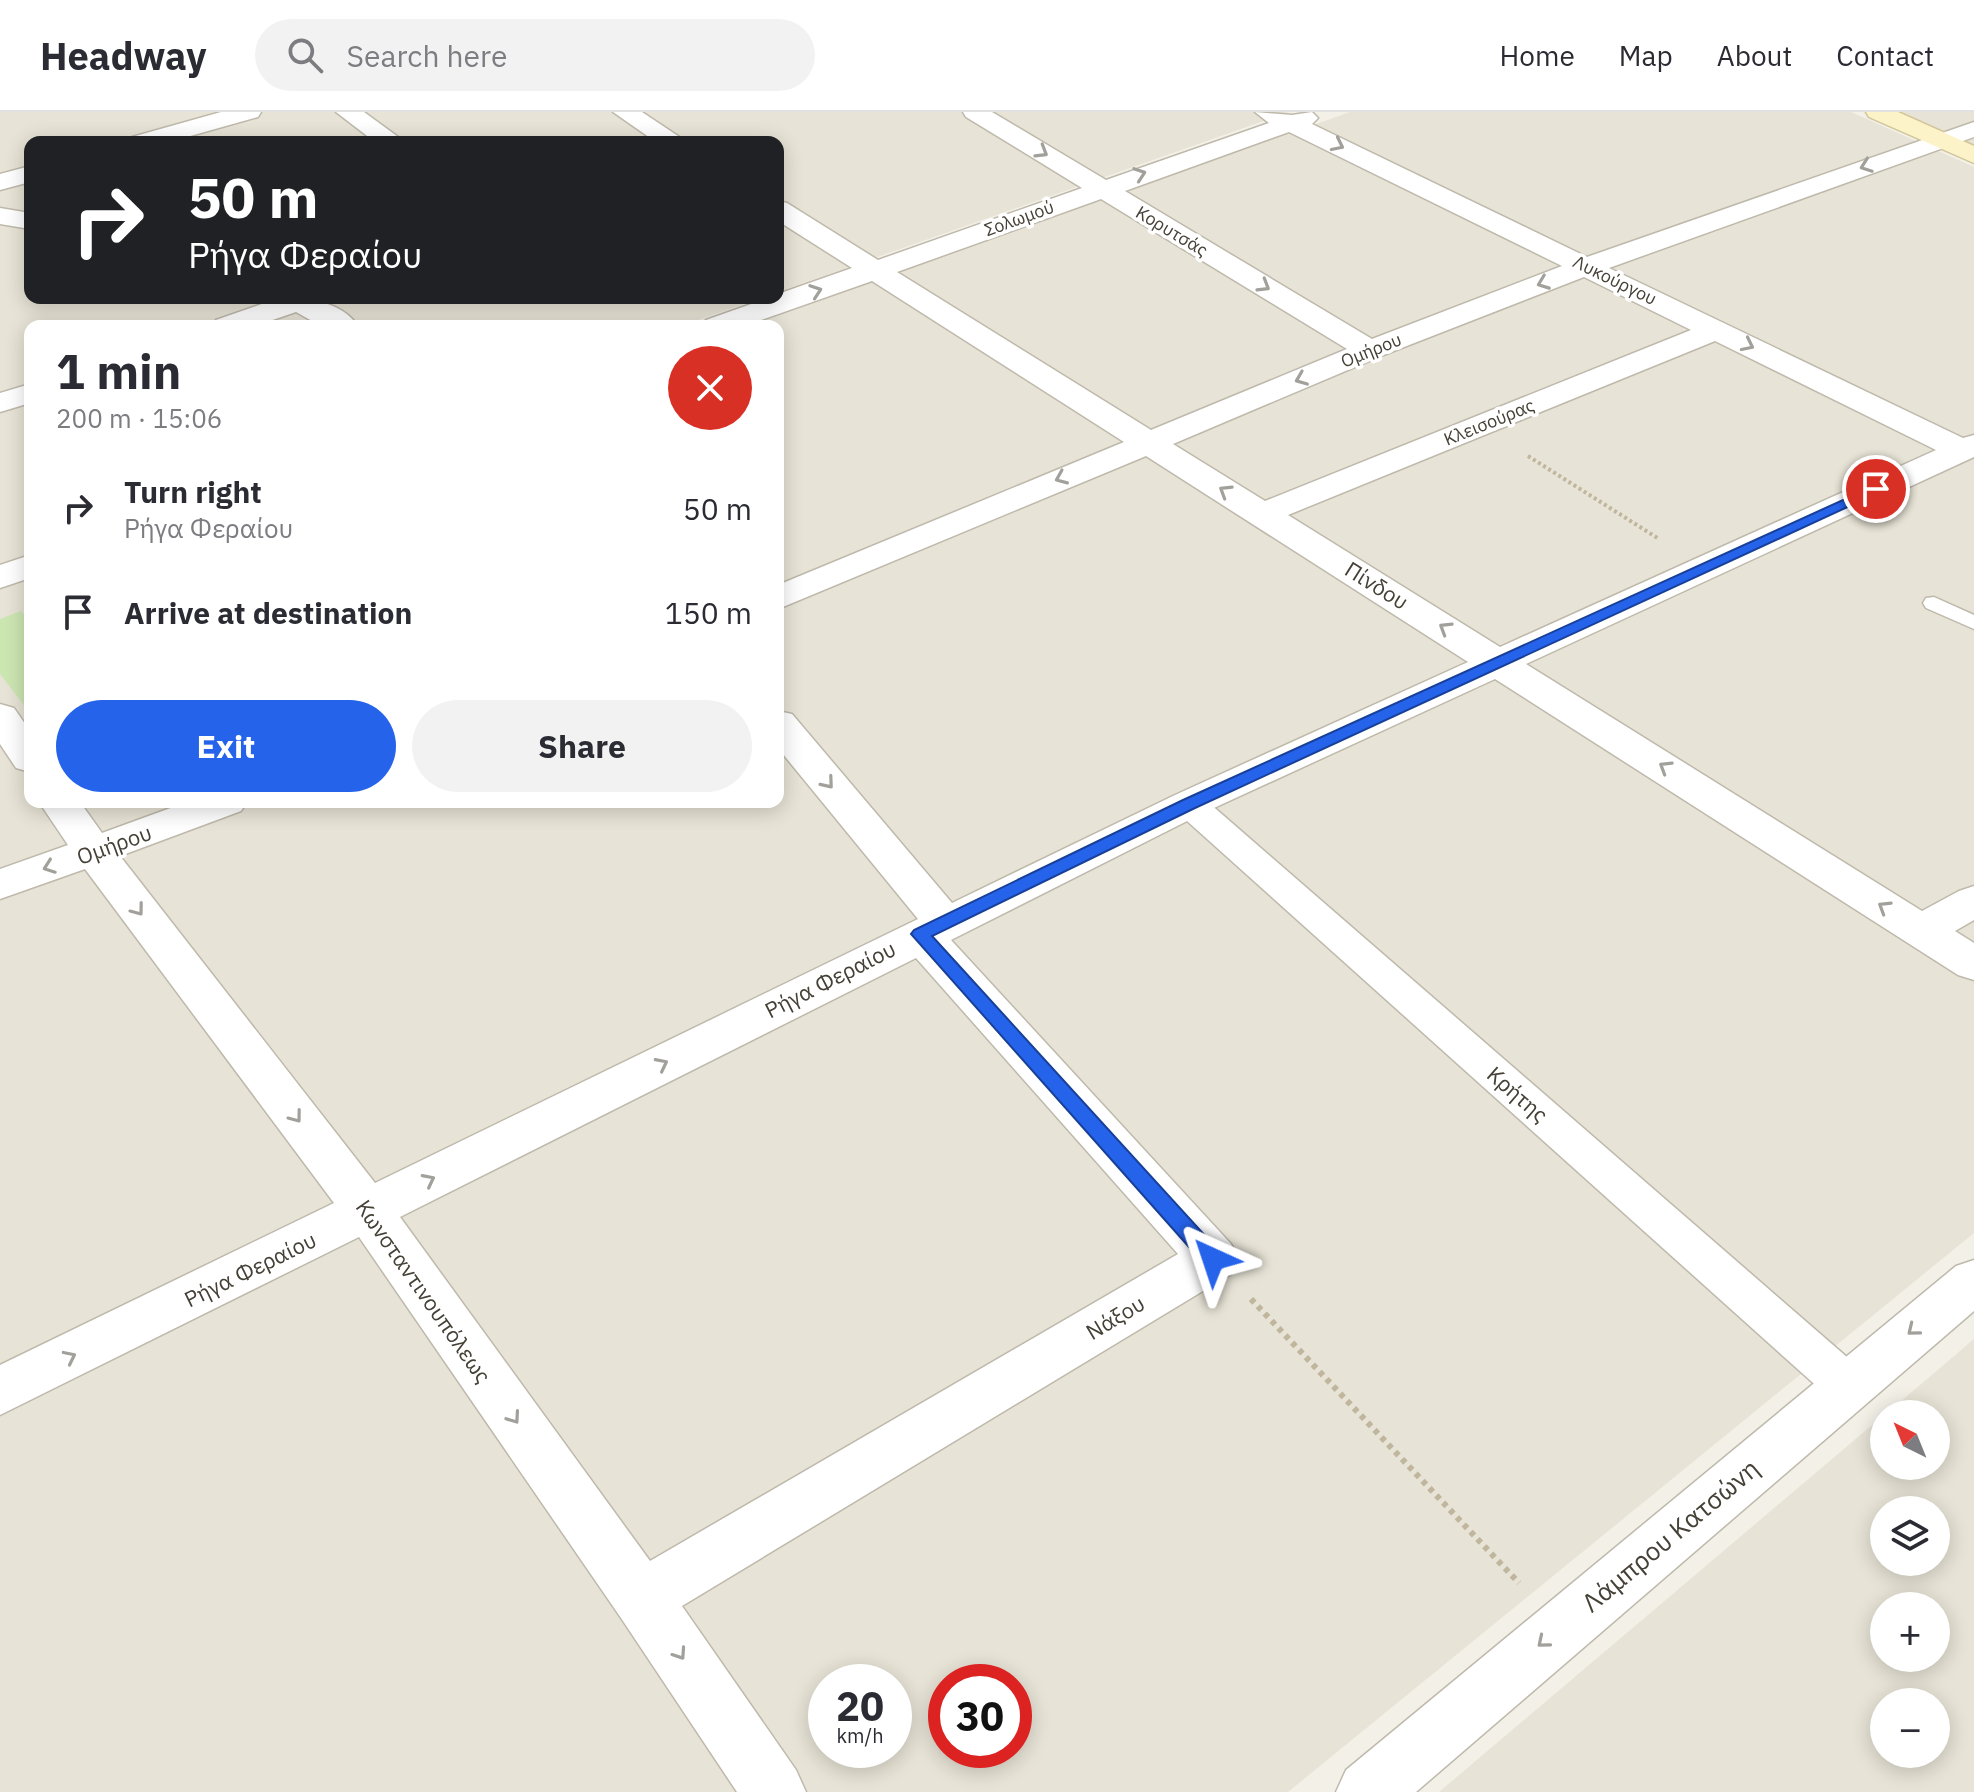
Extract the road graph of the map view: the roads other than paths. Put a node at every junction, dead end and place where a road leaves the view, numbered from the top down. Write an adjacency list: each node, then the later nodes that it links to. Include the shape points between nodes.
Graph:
1 (249, 112): 9 (street)
2 (348, 112): 10 (street)
3 (625, 112): 11 (street)
4 (975, 112): 16 (street, Κορυτσάς, one-way to 16)
5 (1323, 112): 7 (street, Σολωμού)
6 (1878, 112): 12 (main road)
7 (1279, 117): 16 (street, Σολωμού, one-way to 7); 20 (street, Λυκούργου, one-way to 20)
8 (1974, 129): 12 (street, Ομήρου)
9 (163, 136)
10 (383, 136)
11 (654, 136)
12 (1940, 140): 13 (main road); 20 (street, Ομήρου, one-way to 20)
13 (1974, 155)
14 (24, 175): 15 (street)
15 (1, 180)
16 (1101, 188): 21 (street, Σολωμού); 30 (street, Κορυτσάς, one-way to 30)
17 (784, 213): 21 (street, Πίνδου)
18 (0, 216): 19 (street)
19 (24, 220)
20 (1587, 266): 29 (street, Λυκούργου); 30 (street, Ομήρου, one-way to 30)
21 (874, 271): 22 (street, Σολωμού, one-way to 21); 33 (street, Πίνδου)
22 (784, 302)
23 (285, 304): 26 (street)
24 (303, 304): 27 (street)
25 (779, 304): 28 (street, Σολωμού, one-way to 25)
26 (242, 320)
27 (332, 320)
28 (733, 320)
29 (1716, 330): 34 (street, Λυκούργου, one-way to 34); 35 (street, Κλεισούρας)
30 (1370, 350): 33 (street, Ομήρου, one-way to 33)
31 (24, 395): 32 (street)
32 (0, 403)
33 (1146, 442): 35 (street, Πίνδου, one-way to 33); 38 (street, Ομήρου, one-way to 38)
34 (1968, 448): 41 (street, Ρήγα Φεραίου)
35 (1262, 514): 41 (street, Πίνδου, one-way to 35)
36 (24, 568): 37 (street)
37 (0, 577)
38 (784, 595)
39 (1934, 603): 40 (lane)
40 (1974, 623)
41 (1498, 661): 45 (street, Ρήγα Φεραίου); 52 (street, Πίνδου, one-way to 41)
42 (0, 716): 44 (street)
43 (784, 731): 51 (street, one-way to 51)
44 (24, 750)
45 (1189, 804): 51 (street, Ρήγα Φεραίου); 56 (street, Κρήτης)
46 (63, 808): 48 (street, Κωνσταντινουπόλεως)
47 (211, 808): 48 (street, Ομήρου)
48 (93, 851): 49 (street, Ομήρου, one-way to 49); 54 (street, Κωνσταντινουπόλεως, one-way to 54)
49 (0, 885)
50 (1974, 901): 52 (street)
51 (932, 928): 54 (street, Ρήγα Φεραίου, one-way to 51); 58 (street, Νάξου, via 1213,1259)
52 (1922, 930): 53 (street, Πίνδου)
53 (1974, 964)
54 (368, 1211): 57 (street, Ρήγα Φεραίου, one-way to 54); 58 (street, Κωνσταντινουπόλεως, one-way to 58)
55 (1974, 1281): 56 (street, Λάμπρου Κατσώνη, one-way to 56)
56 (1847, 1385): 60 (street, Λάμπρου Κατσώνη, one-way to 60)
57 (0, 1391)
58 (642, 1598): 59 (street, Κωνσταντινουπόλεως, one-way to 59)
59 (774, 1792)
60 (1368, 1792)

